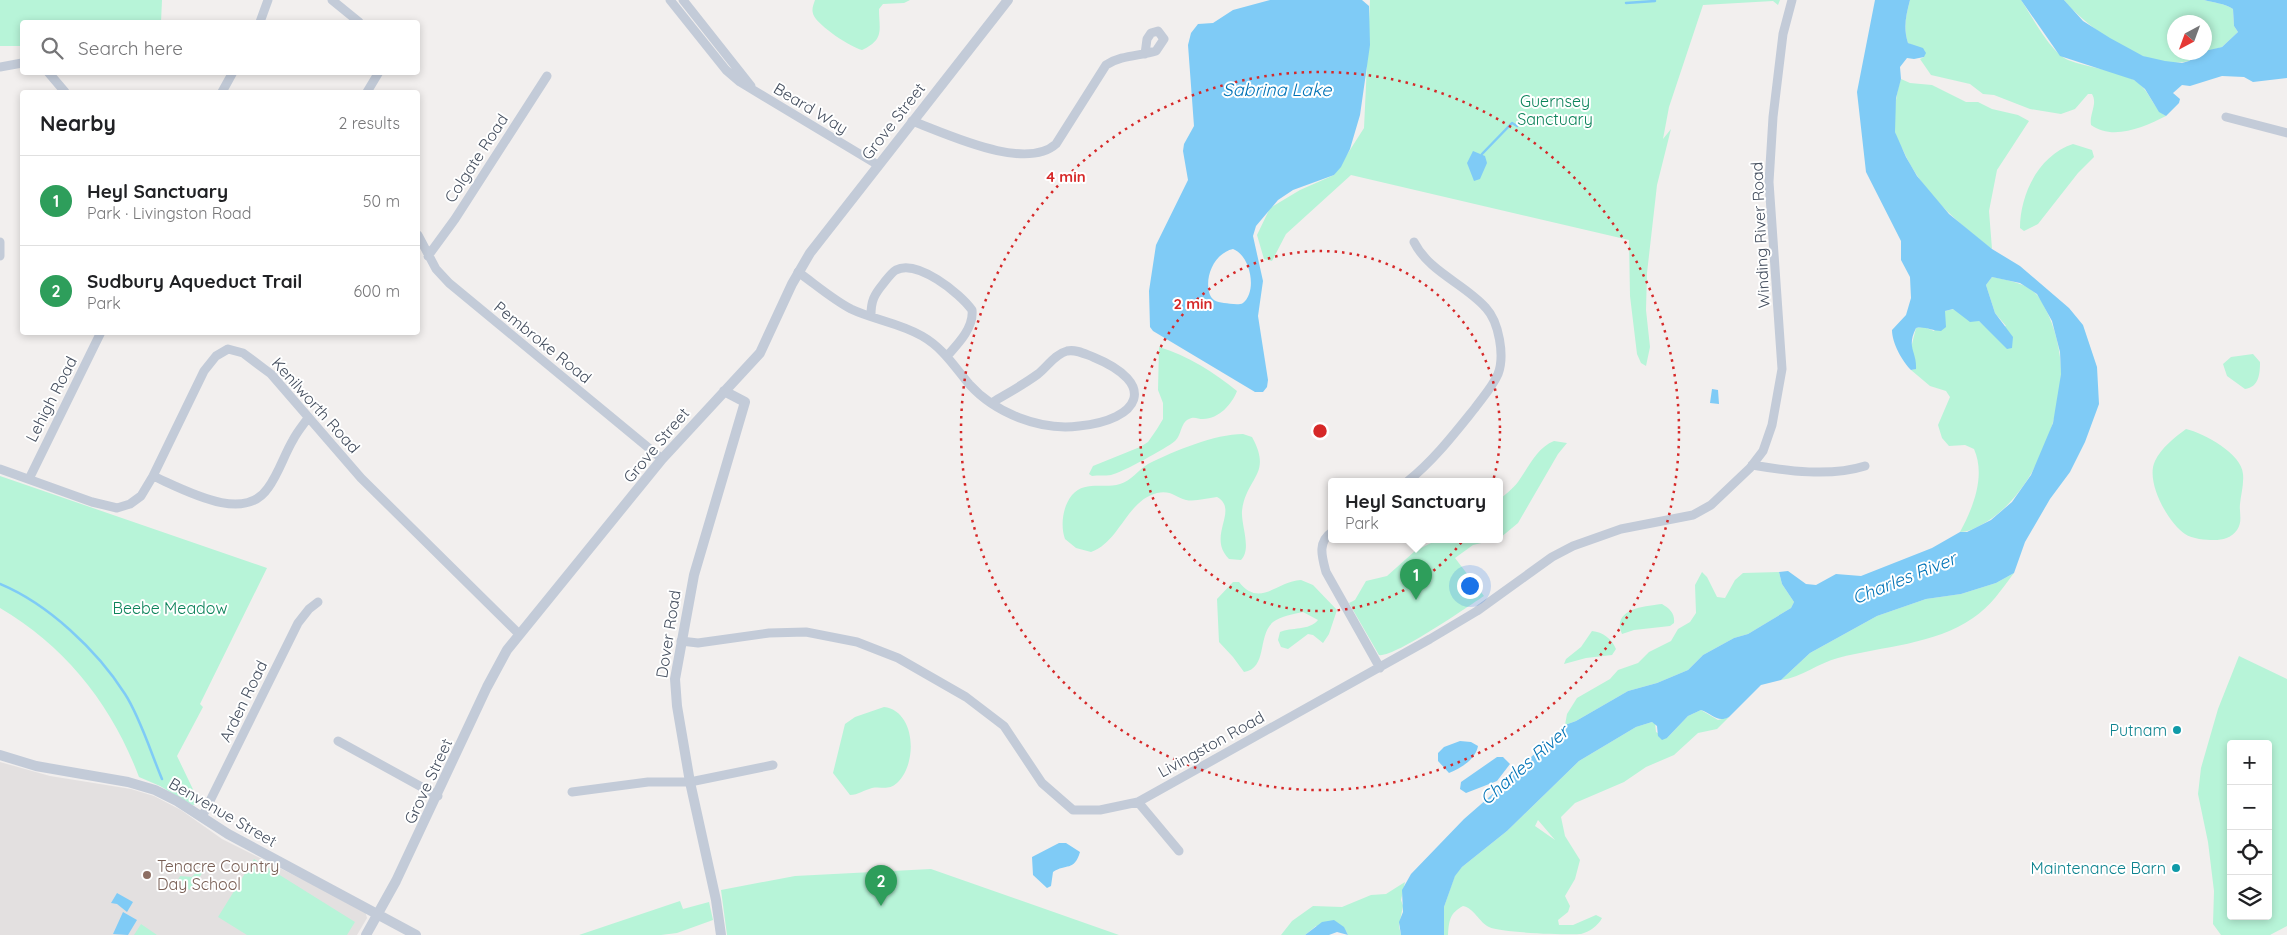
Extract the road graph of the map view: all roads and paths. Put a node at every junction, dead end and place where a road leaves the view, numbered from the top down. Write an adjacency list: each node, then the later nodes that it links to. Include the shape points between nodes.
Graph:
1 (268, 0): 7 (street)
2 (332, 0): 8 (street)
3 (670, 0): 19 (street, Beard Way, via 726,70)
4 (683, 0): 19 (street, Beard Way)
5 (1008, 0): 21 (street, Grove Street)
6 (1792, 0): 39 (street, Winding River Road, via 1783,34 1769,182 1782,370 1772,426)
7 (261, 20)
8 (357, 20)
9 (1145, 54): 21 (street, via 1115,59 1106,65 1050,150 1027,153 985,148)
10 (20, 64): 11 (street)
11 (0, 67)
12 (51, 75): 16 (street)
13 (230, 75): 17 (street)
14 (377, 75): 18 (street)
15 (547, 76): 28 (street, Colgate Road, via 455,220)
16 (63, 90)
17 (223, 90)
18 (369, 90)
19 (755, 92): 23 (street, Beard Way)
20 (2226, 117): 22 (street)
21 (912, 121): 23 (street, Grove Street)
22 (2287, 133)
23 (878, 165): 29 (street, Grove Street)
24 (420, 240): 28 (street, Pembroke Road)
25 (0, 242): 27 (street)
26 (1414, 242): 43 (street, via 1420,255 1488,309 1501,352 1499,372 1491,387 1450,440)
27 (0, 256)
28 (428, 256): 38 (street, Pembroke Road, via 448,283)
29 (798, 272): 31 (street); 35 (street, Grove Street, via 760,353)
30 (871, 301): 31 (street); 32 (street); 34 (street, via 892,272 902,268 922,272 947,287 968,303 972,316 962,339)
31 (856, 310): 32 (street)
32 (871, 315): 34 (street, via 923,336)
33 (100, 335): 44 (street, Lehigh Road)
34 (948, 355): 36 (street, via 975,389)
35 (724, 391): 38 (street, Grove Street); 48 (street, Dover Road, via 745,402 701,545)
36 (992, 402): 36 (street, via 1027,420 1075,427 1122,413 1133,402 1135,390 1122,372 1072,351 1060,355 1036,375)
37 (308, 418): 42 (street, via 292,440 268,488 250,504 234,506); 42 (street, Kenilworth Road, via 271,374 243,353 228,349 216,356 204,371); 47 (street, Kenilworth Road, via 361,478)
38 (662, 459): 47 (street, Grove Street)
39 (1752, 465): 40 (street, via 1784,470 1849,471); 49 (street, Livingston Road, via 1711,505 1692,515 1621,529 1573,546 1552,557 1477,611)
40 (1865, 466)
41 (0, 469): 44 (street, Kenilworth Road)
42 (153, 476): 44 (street, Kenilworth Road, via 141,496 117,508)
43 (1411, 478)
44 (29, 479)
45 (1328, 535): 49 (street, via 1322,545 1326,572)
46 (318, 602): 57 (street, Arden Road, via 298,624)
47 (519, 634): 55 (street, Grove Street, via 494,672)
48 (681, 641): 53 (street, Dover Road, via 676,697); 56 (street, Livingston Road, via 698,643 787,632 834,636 864,644 898,658 985,710 1004,726 1042,782 1073,810 1100,810)
49 (1380, 668): 56 (street, Livingston Road)
50 (338, 741): 55 (street)
51 (0, 755): 57 (street, Benvenue Street, via 36,766 146,786)
52 (773, 765): 53 (street)
53 (690, 782): 54 (street, via 648,782); 62 (street, Dover Road)
54 (572, 792)
55 (438, 796): 59 (street, Grove Street)
56 (1138, 802): 58 (street)
57 (202, 817): 59 (street, Benvenue Street)
58 (1179, 851)
59 (378, 914): 60 (street, Grove Street); 61 (street, Benvenue Street)
60 (366, 935)
61 (416, 935)
62 (721, 935)

